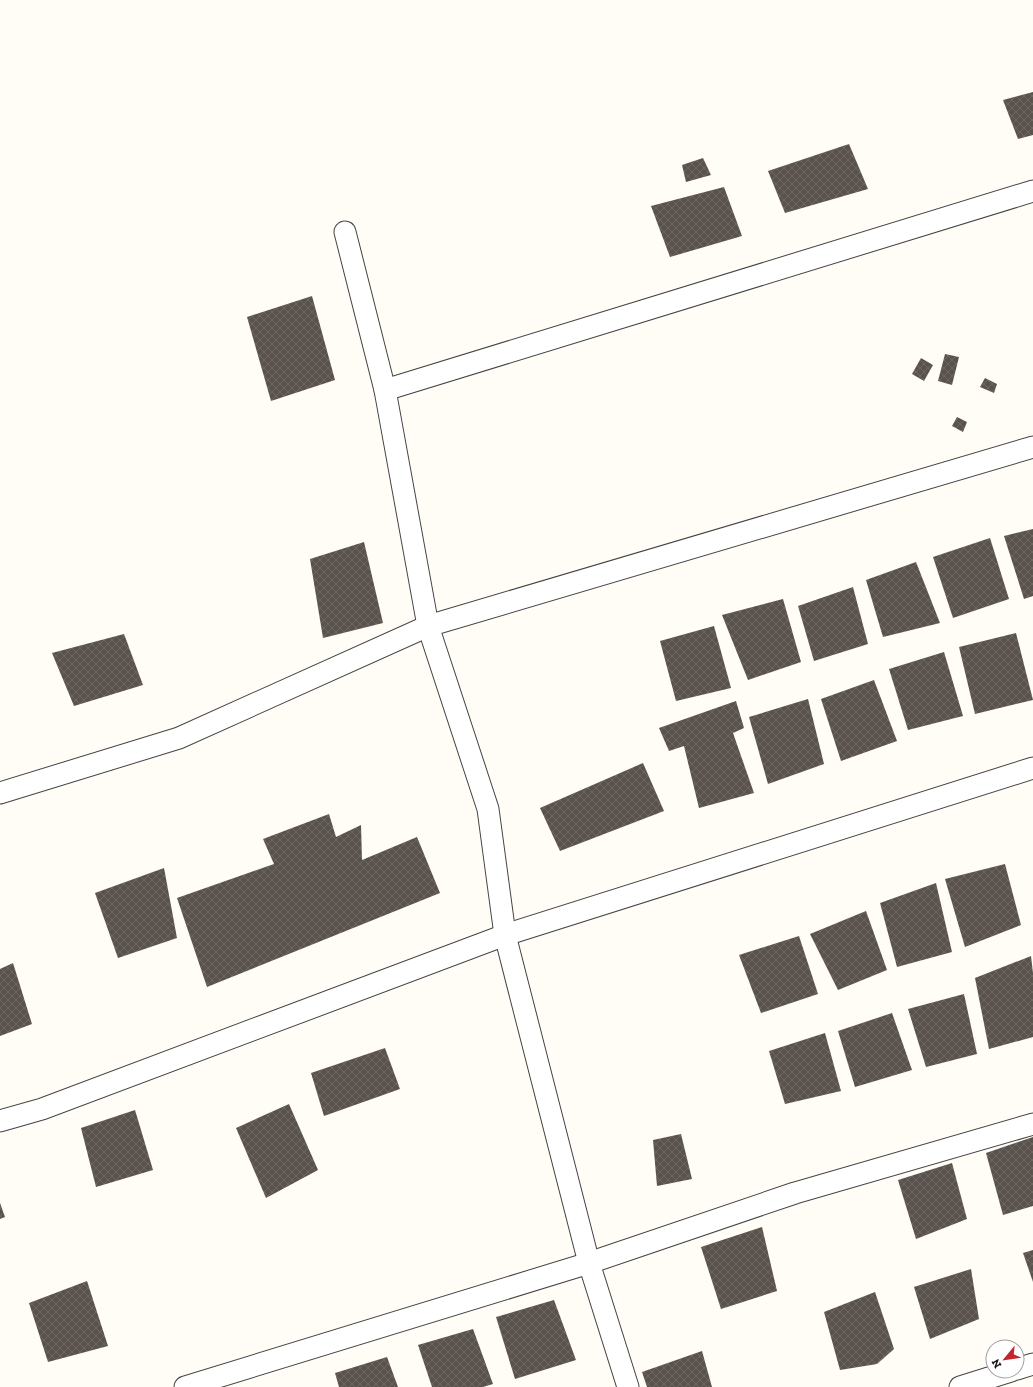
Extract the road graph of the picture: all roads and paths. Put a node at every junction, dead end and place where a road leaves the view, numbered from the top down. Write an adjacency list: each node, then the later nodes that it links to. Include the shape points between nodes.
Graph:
1 (1033, 191): 3 (street)
2 (345, 232): 3 (street)
3 (385, 390): 5 (street)
4 (1033, 447): 5 (street)
5 (428, 626): 7 (street, via 179,738); 8 (street, via 488,809)
6 (1033, 768): 8 (street)
7 (0, 793)
8 (505, 935): 9 (street, via 42,1109); 11 (street)
9 (0, 1121)
10 (1033, 1124): 11 (street, via 795,1193)
11 (589, 1263): 13 (street); 14 (street)
12 (986, 1379): 15 (street)
13 (185, 1387)
14 (628, 1387)
15 (960, 1387)

